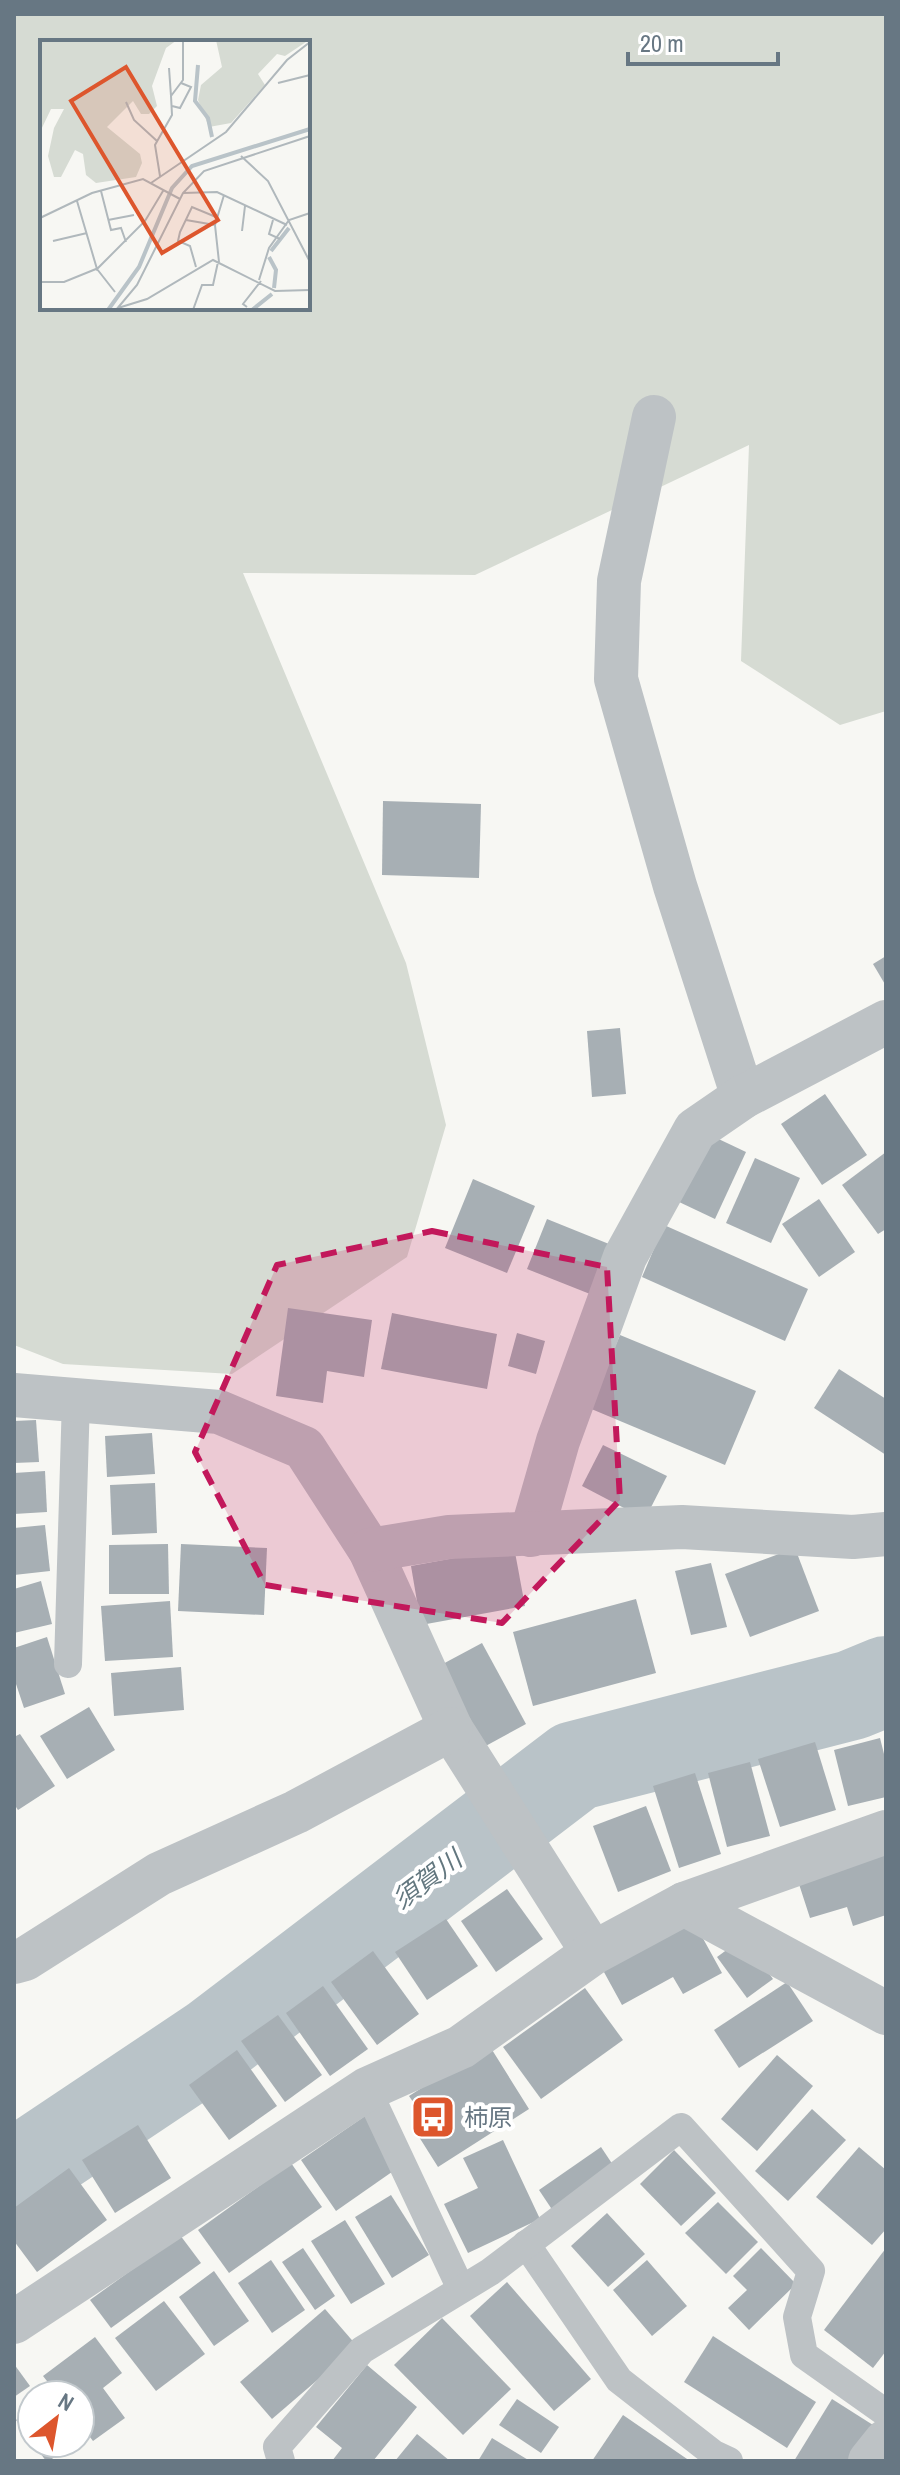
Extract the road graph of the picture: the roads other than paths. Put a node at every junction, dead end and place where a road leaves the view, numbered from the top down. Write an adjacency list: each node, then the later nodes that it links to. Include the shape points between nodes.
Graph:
1 (654, 417): 3 (street, via 619,581 616,679)
2 (886, 1022): 3 (street)
3 (743, 1097): 7 (street, via 695,1130 625,1257 558,1441)
4 (14, 1395): 5 (street)
5 (76, 1399): 8 (street, via 219,1412 304,1448); 9 (lane)
6 (886, 1534): 7 (street, via 853,1537 682,1527)
7 (531, 1535): 8 (street, via 449,1537)
8 (370, 1550): 10 (street)
9 (68, 1664)
10 (451, 1729): 13 (street); 14 (street, via 296,1812 159,1874)
11 (886, 1832): 12 (street)
12 (684, 1904): 13 (street); 15 (street)
13 (593, 1953): 16 (street, via 461,2047)
14 (14, 1962)
15 (886, 2013)
16 (367, 2089): 18 (lane); 19 (street)
17 (526, 2244): 18 (lane); 20 (lane, via 681,2127 811,2271 797,2317 804,2355); 23 (lane, via 619,2380)
18 (461, 2289): 22 (lane, via 362,2350 277,2447)
19 (14, 2322)
20 (886, 2413)
21 (886, 2441): 24 (street)
22 (281, 2461)
23 (729, 2461)
24 (870, 2461)

